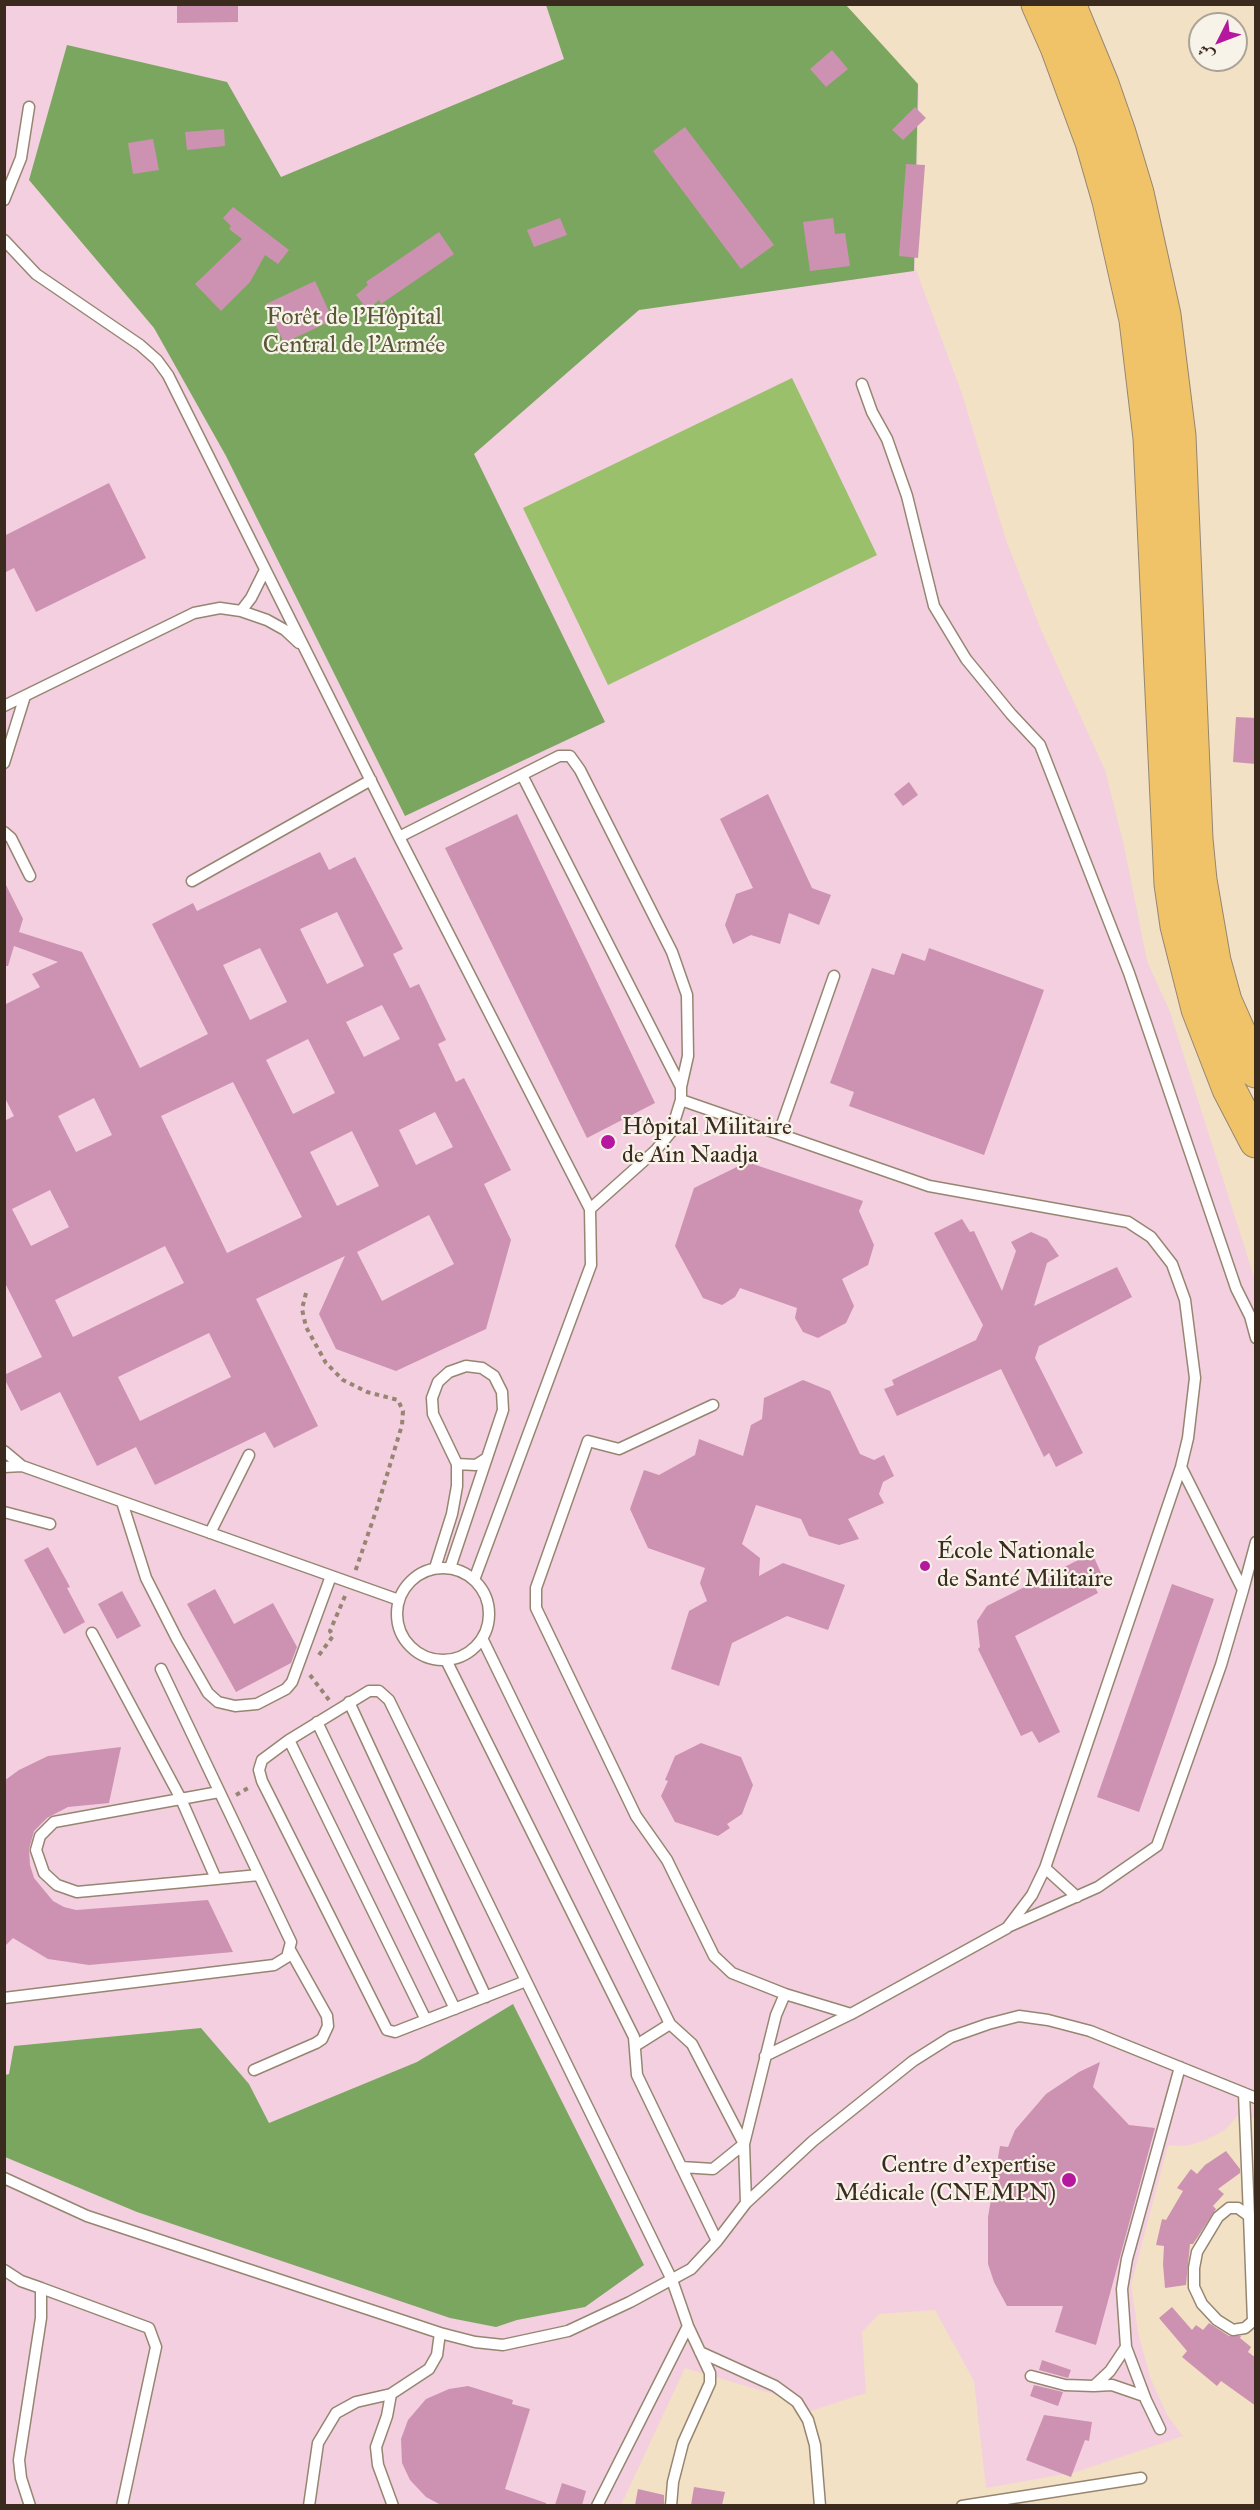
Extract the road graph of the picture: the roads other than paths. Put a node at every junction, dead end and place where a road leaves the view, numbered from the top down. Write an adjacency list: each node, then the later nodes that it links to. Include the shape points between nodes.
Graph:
1 (1038, 4): 24 (highway, via 1092,142 1117,230 1136,320 1150,438 1171,884 1177,926 1198,1009 1229,1089)
2 (1069, 4): 20 (highway, via 1125,153 1164,315 1179,436 1200,880 1225,1000)
3 (29, 107): 4 (lane, via 21,158)
4 (4, 200)
5 (4, 240): 7 (lane, via 36,274 157,360)
6 (862, 384): 26 (lane, via 908,496 934,606 966,658 1040,745 1129,974)
7 (266, 570): 8 (lane); 9 (lane)
8 (241, 611): 9 (lane, via 285,630); 10 (lane, via 220,608 194,613)
9 (304, 647): 14 (lane)
10 (25, 696): 11 (lane); 12 (lane)
11 (4, 706)
12 (4, 763)
13 (522, 775): 16 (lane); 21 (lane); 21 (lane, via 559,756 570,756 585,780 672,952 687,995 688,1056)
14 (371, 780): 16 (lane); 18 (lane)
15 (4, 832): 17 (lane)
16 (399, 837): 25 (lane)
17 (30, 876)
18 (192, 881)
19 (834, 976): 23 (lane)
20 (1256, 1071)
21 (681, 1087): 22 (lane)
22 (681, 1100): 23 (lane); 25 (lane, via 671,1132 656,1150)
23 (779, 1133): 34 (lane, via 929,1186 1128,1222 1151,1237 1172,1263 1185,1300 1196,1378)
24 (1256, 1141)
25 (590, 1209): 43 (lane, via 591,1265)
26 (1256, 1338)
27 (712, 1405): 62 (lane, via 619,1449 588,1441 536,1588 536,1608 636,1816 667,1860 714,1956 732,1972)
28 (4, 1451): 32 (lane)
29 (249, 1455): 38 (lane)
30 (487, 1458): 31 (lane, via 476,1465); 31 (lane, via 503,1410 502,1392 494,1376 482,1368 466,1366 449,1372 438,1382 432,1398 433,1414); 41 (lane)
31 (457, 1464): 40 (lane, via 452,1514)
32 (22, 1466): 33 (lane); 35 (lane)
33 (4, 1467)
34 (1181, 1467): 44 (lane); 55 (lane)
35 (122, 1502): 38 (lane); 42 (lane, via 146,1578 208,1693 218,1702 236,1706 257,1704 292,1683)
36 (4, 1512): 37 (lane)
37 (50, 1524)
38 (210, 1533): 42 (lane)
39 (1256, 1542): 44 (lane)
40 (435, 1568): 41 (lane); 45 (lane, via 419,1574)
41 (450, 1568): 43 (lane)
42 (331, 1576): 45 (lane)
43 (474, 1580): 47 (lane, via 486,1597 489,1613)
44 (1243, 1590): 58 (lane, via 1221,1665 1156,1846)
45 (399, 1600): 48 (lane, via 399,1626 406,1640 429,1658)
46 (92, 1633): 54 (lane)
47 (482, 1638): 48 (lane, via 470,1651); 68 (lane)
48 (446, 1660): 69 (lane, via 629,2026)
49 (161, 1669): 53 (lane)
50 (349, 1702): 51 (lane); 61 (lane, via 374,1690 389,1700); 63 (lane)
51 (317, 1722): 52 (lane); 65 (lane)
52 (289, 1740): 67 (lane); 67 (lane, via 262,1760 262,1781 385,2028 395,2032)
53 (222, 1796): 54 (lane); 56 (lane)
54 (180, 1799): 57 (lane); 57 (lane, via 54,1822 40,1836 36,1850 44,1873 57,1885 77,1892)
55 (1046, 1868): 58 (lane); 59 (lane, via 1027,1903)
56 (259, 1875): 57 (lane); 60 (lane, via 291,1942)
57 (216, 1879)
58 (1077, 1897): 59 (lane)
59 (1007, 1928): 66 (lane)
60 (290, 1950): 64 (lane, via 287,1957 274,1965); 72 (lane, via 327,2016 328,2026 316,2043)
61 (526, 1981): 63 (lane); 83 (lane)
62 (785, 1994): 66 (lane); 70 (lane)
63 (486, 1997): 65 (lane)
64 (4, 1998)
65 (455, 2009): 67 (lane)
66 (851, 2014): 70 (lane)
67 (426, 2020)
68 (670, 2024): 69 (lane); 75 (lane, via 692,2044)
69 (635, 2046): 76 (lane, via 637,2076)
70 (765, 2056): 75 (lane)
71 (1180, 2067): 73 (lane); 79 (lane, via 1090,2031 1048,2020 1019,2016 988,2024 951,2037 913,2061 813,2141); 87 (lane, via 1127,2259 1122,2289)
72 (254, 2070)
73 (1244, 2093): 74 (lane); 78 (lane)
74 (1256, 2098)
75 (744, 2144): 76 (lane, via 713,2169); 79 (lane)
76 (681, 2168): 81 (lane)
77 (7, 2182): 86 (lane, via 87,2216)
78 (1252, 2184): 80 (lane)
79 (746, 2203): 81 (lane)
80 (1249, 2216): 80 (lane, via 1238,2208 1229,2208 1218,2217 1197,2252 1194,2268 1194,2287 1202,2304 1233,2330 1245,2328 1253,2321)
81 (717, 2241): 83 (lane, via 692,2269)
82 (4, 2270): 84 (lane)
83 (672, 2280): 85 (lane); 86 (lane, via 567,2331 503,2345 475,2343)
84 (41, 2288): 95 (lane, via 41,2318 19,2460); 96 (lane, via 149,2328 156,2347)
85 (688, 2326): 88 (lane); 99 (lane)
86 (440, 2333): 91 (lane, via 437,2355 429,2369)
87 (1126, 2347): 90 (lane); 92 (lane)
88 (700, 2352): 100 (lane, via 710,2373 710,2383 683,2443); 101 (lane, via 775,2386 797,2402 808,2420 815,2445)
89 (1031, 2376): 90 (lane, via 1065,2385)
90 (1094, 2386): 92 (lane, via 1112,2385)
91 (391, 2394): 97 (lane, via 356,2402 336,2413 318,2443); 98 (lane, via 376,2447 378,2465)
92 (1144, 2396): 93 (lane)
93 (1160, 2429)
94 (1141, 2478): 102 (lane)
95 (30, 2505)
96 (122, 2505)
97 (309, 2505)
98 (393, 2505)
99 (597, 2505)
100 (671, 2505)
101 (820, 2505)
102 (962, 2505)

